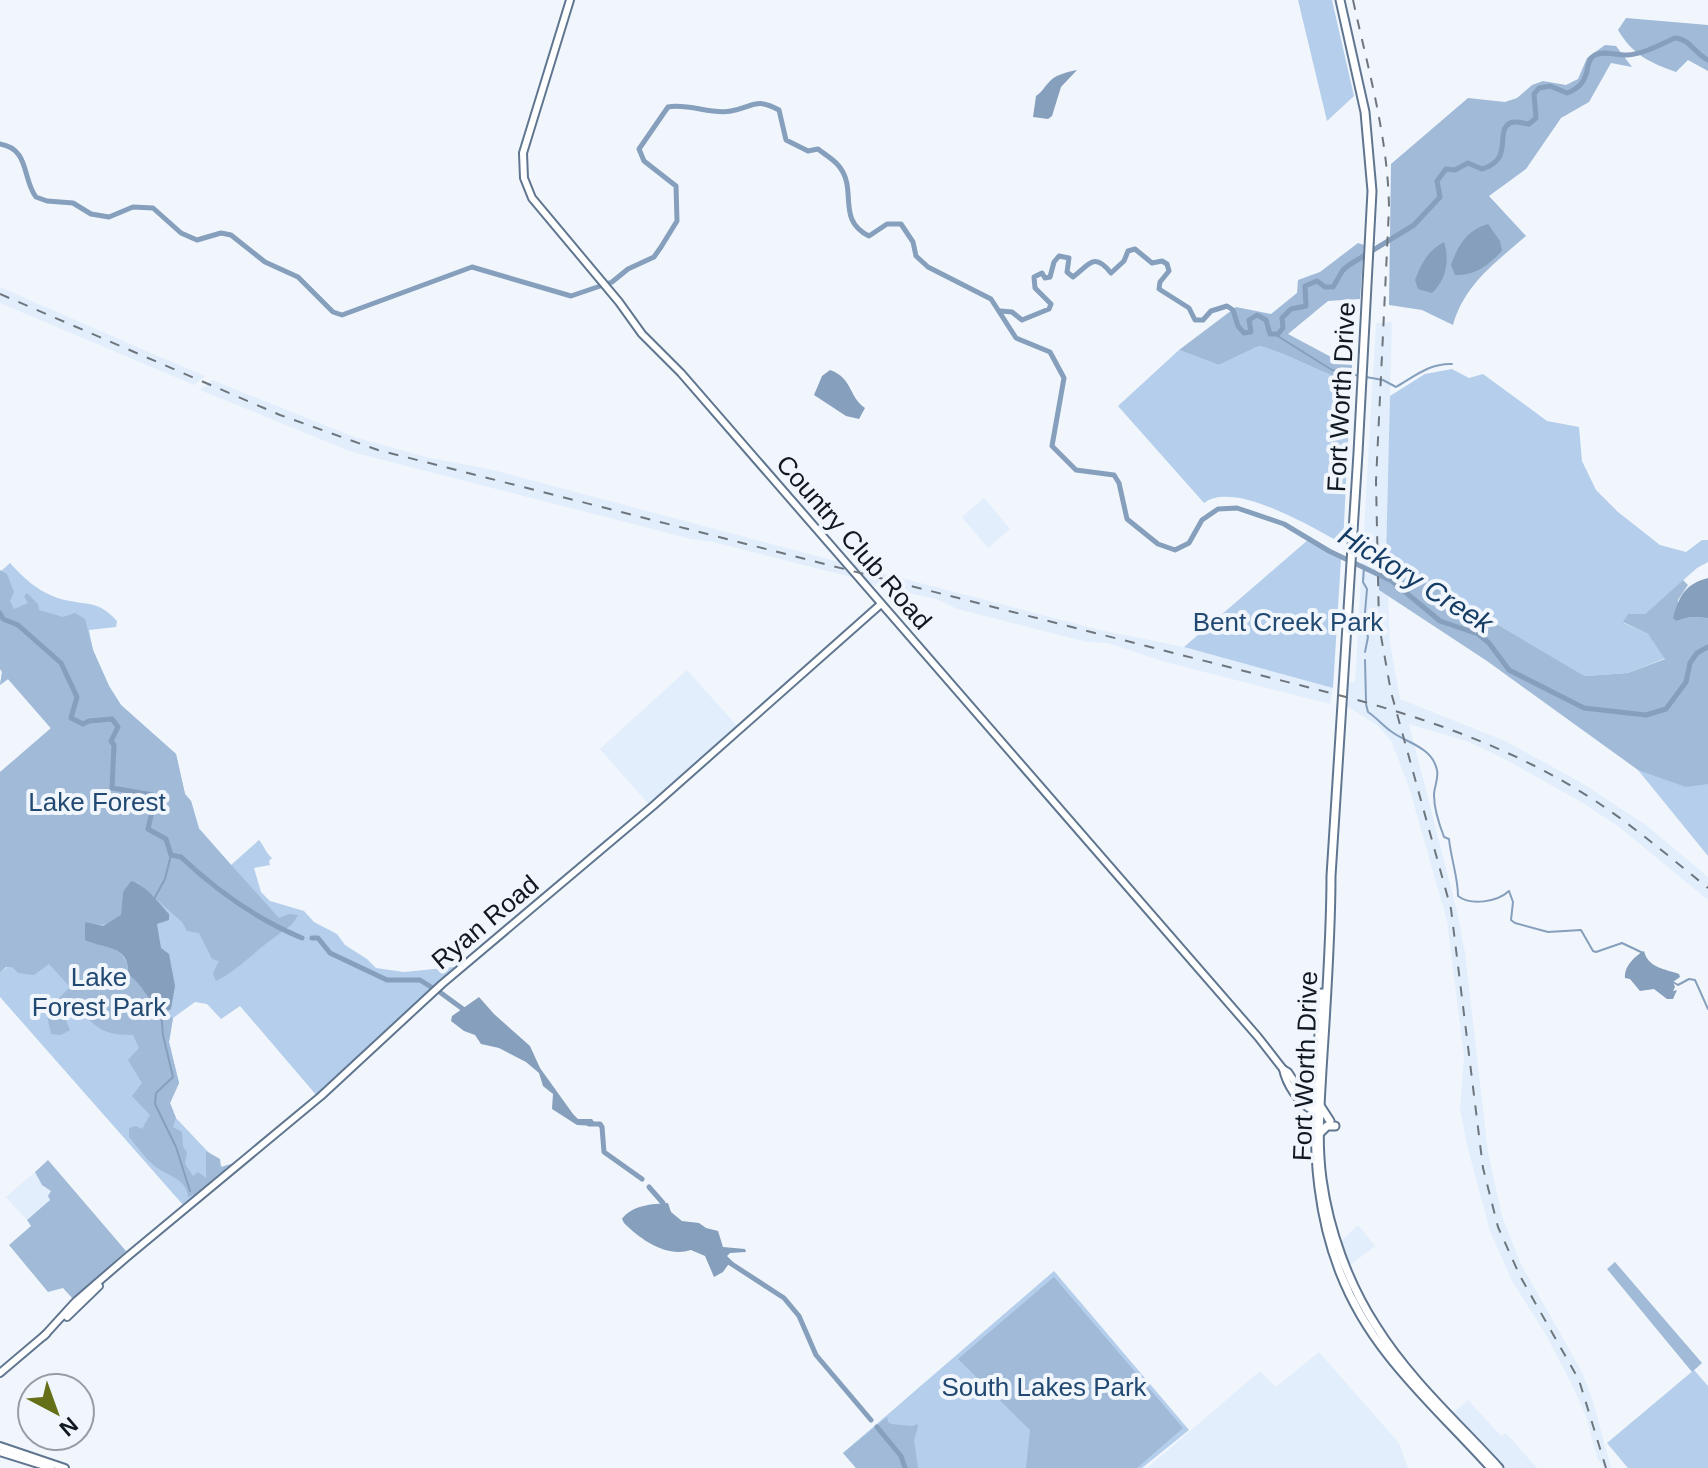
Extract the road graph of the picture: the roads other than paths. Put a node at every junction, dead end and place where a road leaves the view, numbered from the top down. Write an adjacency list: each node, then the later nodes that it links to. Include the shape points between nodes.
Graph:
1 (570, 0): 3 (main road, Country Club Road, via 523,153 524,178 534,201 642,334)
2 (1340, 0): 4 (main road, Fort Worth Drive, via 1362,99 1372,191)
3 (881, 604): 5 (main road, Country Club Road); 10 (main road, Ryan Road, via 442,984 321,1096 75,1302)
4 (1331, 895): 6 (main road, Fort Worth Drive); 8 (main road, Fort Worth Drive)
5 (1283, 1069): 7 (main road, Country Club Road); 8 (main road, Country Club Road, via 1307,1108)
6 (1316, 1077): 7 (main road, via 1307,1087); 8 (main road, Fort Worth Drive)
7 (1296, 1084): 8 (main road, Country Club Road)
8 (1317, 1109): 9 (main road, Fort Worth Drive); 9 (main road, via 1333,1123); 11 (main road, Fort Worth Drive, via 1315,1170 1334,1252 1370,1329)
9 (1319, 1135): 11 (main road, Fort Worth Drive, via 1325,1194 1346,1266 1377,1328)
10 (0, 1373)
11 (1418, 1386): 16 (main road, Fort Worth Drive); 17 (main road, Fort Worth Drive)
12 (0, 1446): 15 (main road)
13 (0, 1452): 14 (main road)
14 (51, 1468)
15 (65, 1468)
16 (1491, 1468)
17 (1499, 1468)

